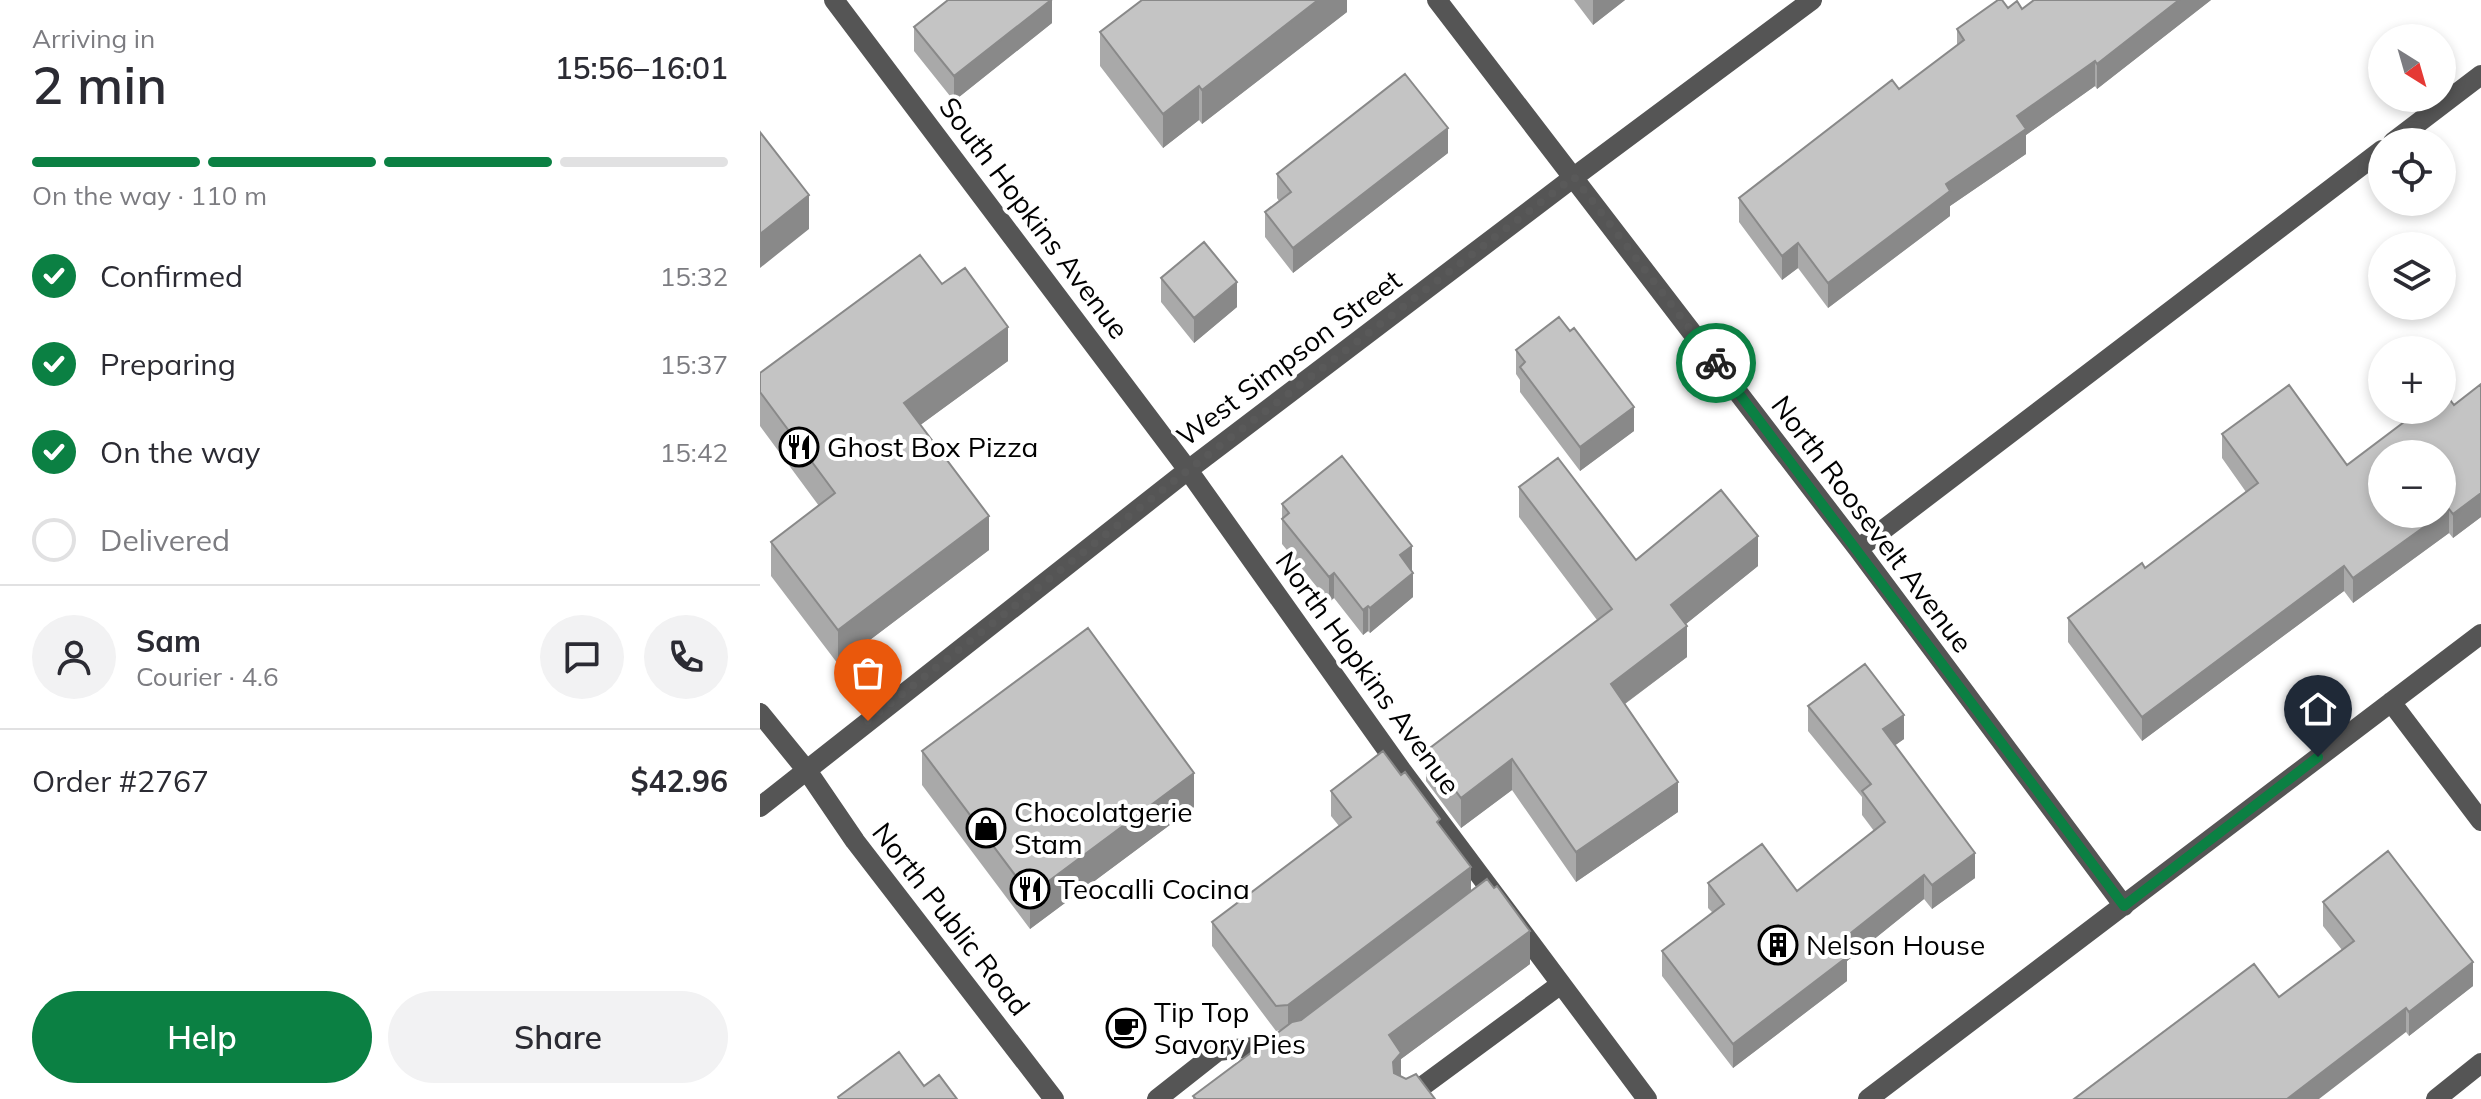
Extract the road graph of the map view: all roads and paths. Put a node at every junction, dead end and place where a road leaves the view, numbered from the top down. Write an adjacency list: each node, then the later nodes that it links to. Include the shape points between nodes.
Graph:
1 (834, 0): 8 (street, South Hopkins Avenue)
2 (1437, 0): 7 (street, North Roosevelt Avenue)
3 (1812, 0): 7 (street, West Simpson Street)
4 (2481, 75): 5 (street)
5 (2411, 128)
6 (2368, 161): 9 (street)
7 (1574, 177): 8 (street, West Simpson Street); 9 (street, North Roosevelt Avenue)
8 (1188, 470): 13 (street, West Simpson Street); 17 (street, North Hopkins Avenue, via 1486,896)
9 (1858, 549): 16 (street, North Roosevelt Avenue)
10 (2481, 634): 11 (street)
11 (2391, 702): 15 (street); 16 (street)
12 (760, 713): 13 (street, North Public Road)
13 (808, 772): 14 (street, West Simpson Street); 20 (street, North Public Road)
14 (760, 807)
15 (2481, 821)
16 (2124, 906): 24 (street)
17 (1561, 984): 22 (street); 23 (street, North Hopkins Avenue)
18 (1306, 1033): 21 (street, via 1293,1042 1218,1051)
19 (2481, 1063): 25 (street)
20 (1054, 1099)
21 (1157, 1099)
22 (1405, 1099)
23 (1647, 1099)
24 (1868, 1099)
25 (2436, 1099)

